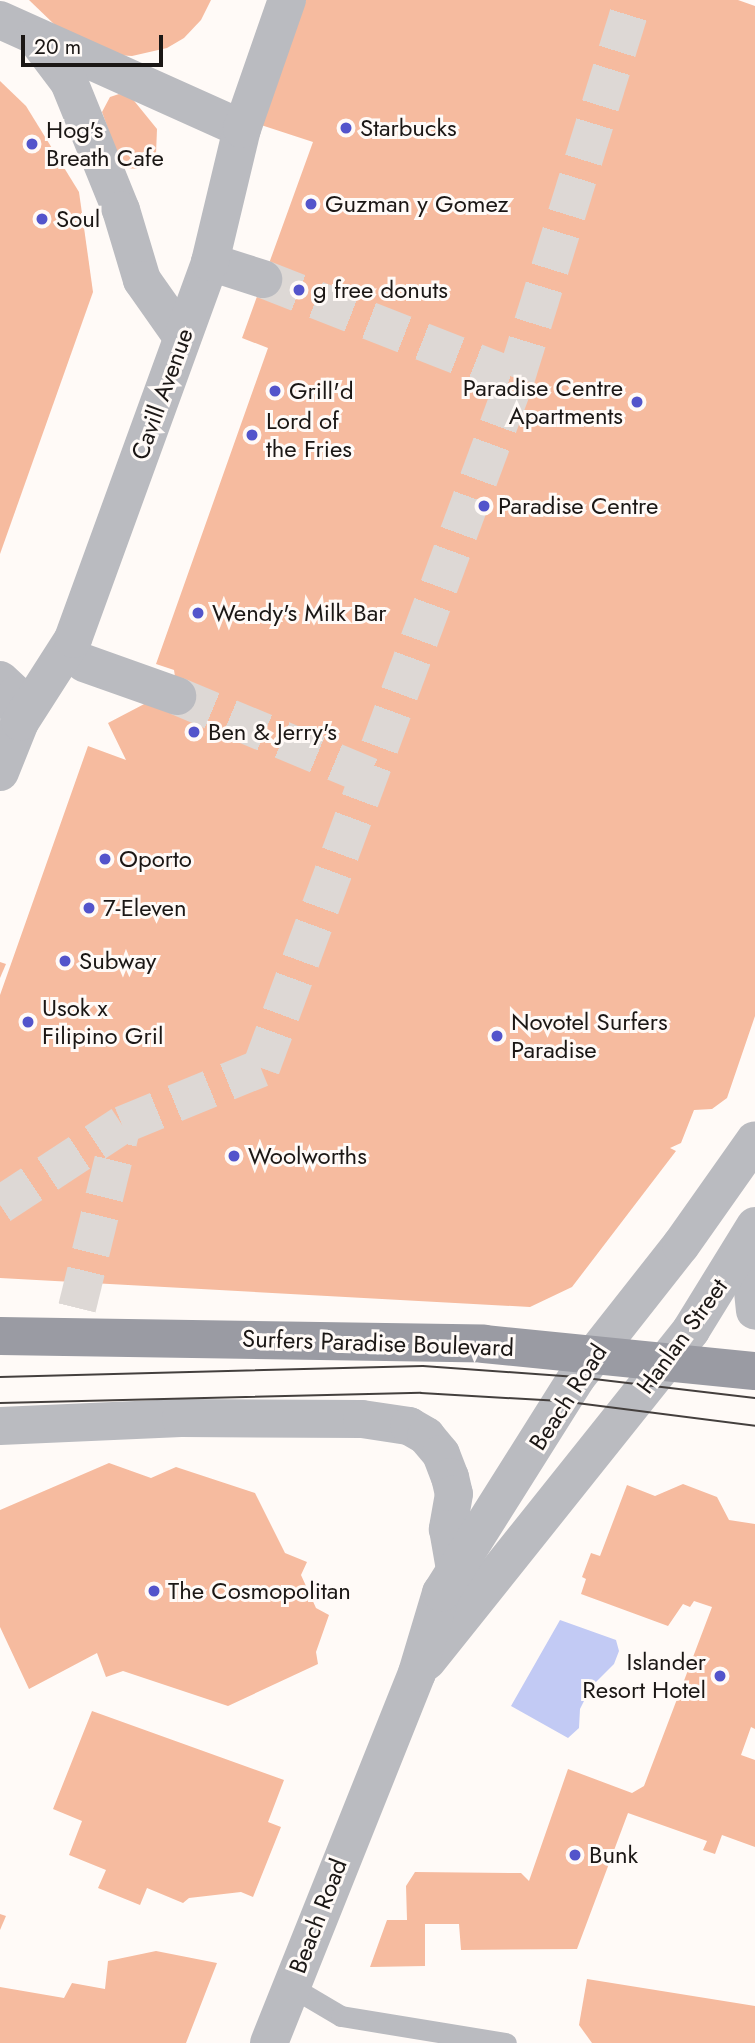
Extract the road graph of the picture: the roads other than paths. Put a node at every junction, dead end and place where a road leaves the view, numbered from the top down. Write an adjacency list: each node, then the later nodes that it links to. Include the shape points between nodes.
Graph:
1 (287, 0): 4 (street, Cavill Avenue)
2 (0, 20): 3 (street)
3 (35, 37): 4 (street); 7 (street, via 69,82 121,210 142,280)
4 (242, 129): 5 (street, Cavill Avenue)
5 (210, 262): 6 (street); 7 (street, Cavill Avenue)
6 (263, 279)
7 (182, 337): 11 (street, Cavill Avenue, via 73,639)
8 (84, 663): 10 (street)
9 (0, 680): 11 (street, via 16,695)
10 (177, 696)
11 (20, 722): 12 (street, Cavill Avenue)
12 (0, 772)
13 (755, 1140): 17 (street, Beach Road, via 681,1245)
14 (751, 1234): 15 (street); 18 (street, Hanlan Street)
15 (755, 1311)
16 (0, 1336): 17 (street, Surfers Paradise Boulevard, via 484,1345)
17 (596, 1352): 18 (street, Surfers Paradise Boulevard); 22 (street, Beach Road)
18 (668, 1360): 19 (street, Surfers Paradise Boulevard); 20 (street, Hanlan Street)
19 (755, 1371)
20 (629, 1408): 23 (street, Beach Road)
21 (0, 1426): 22 (street, via 195,1418 362,1419 409,1426 441,1454 450,1477 454,1494 448,1529)
22 (455, 1569): 23 (street, Beach Road, via 441,1593)
23 (417, 1673): 24 (street, Beach Road)
24 (290, 1986): 25 (street, Beach Road); 26 (lane, via 341,2016)
25 (269, 2043)
26 (506, 2043)

